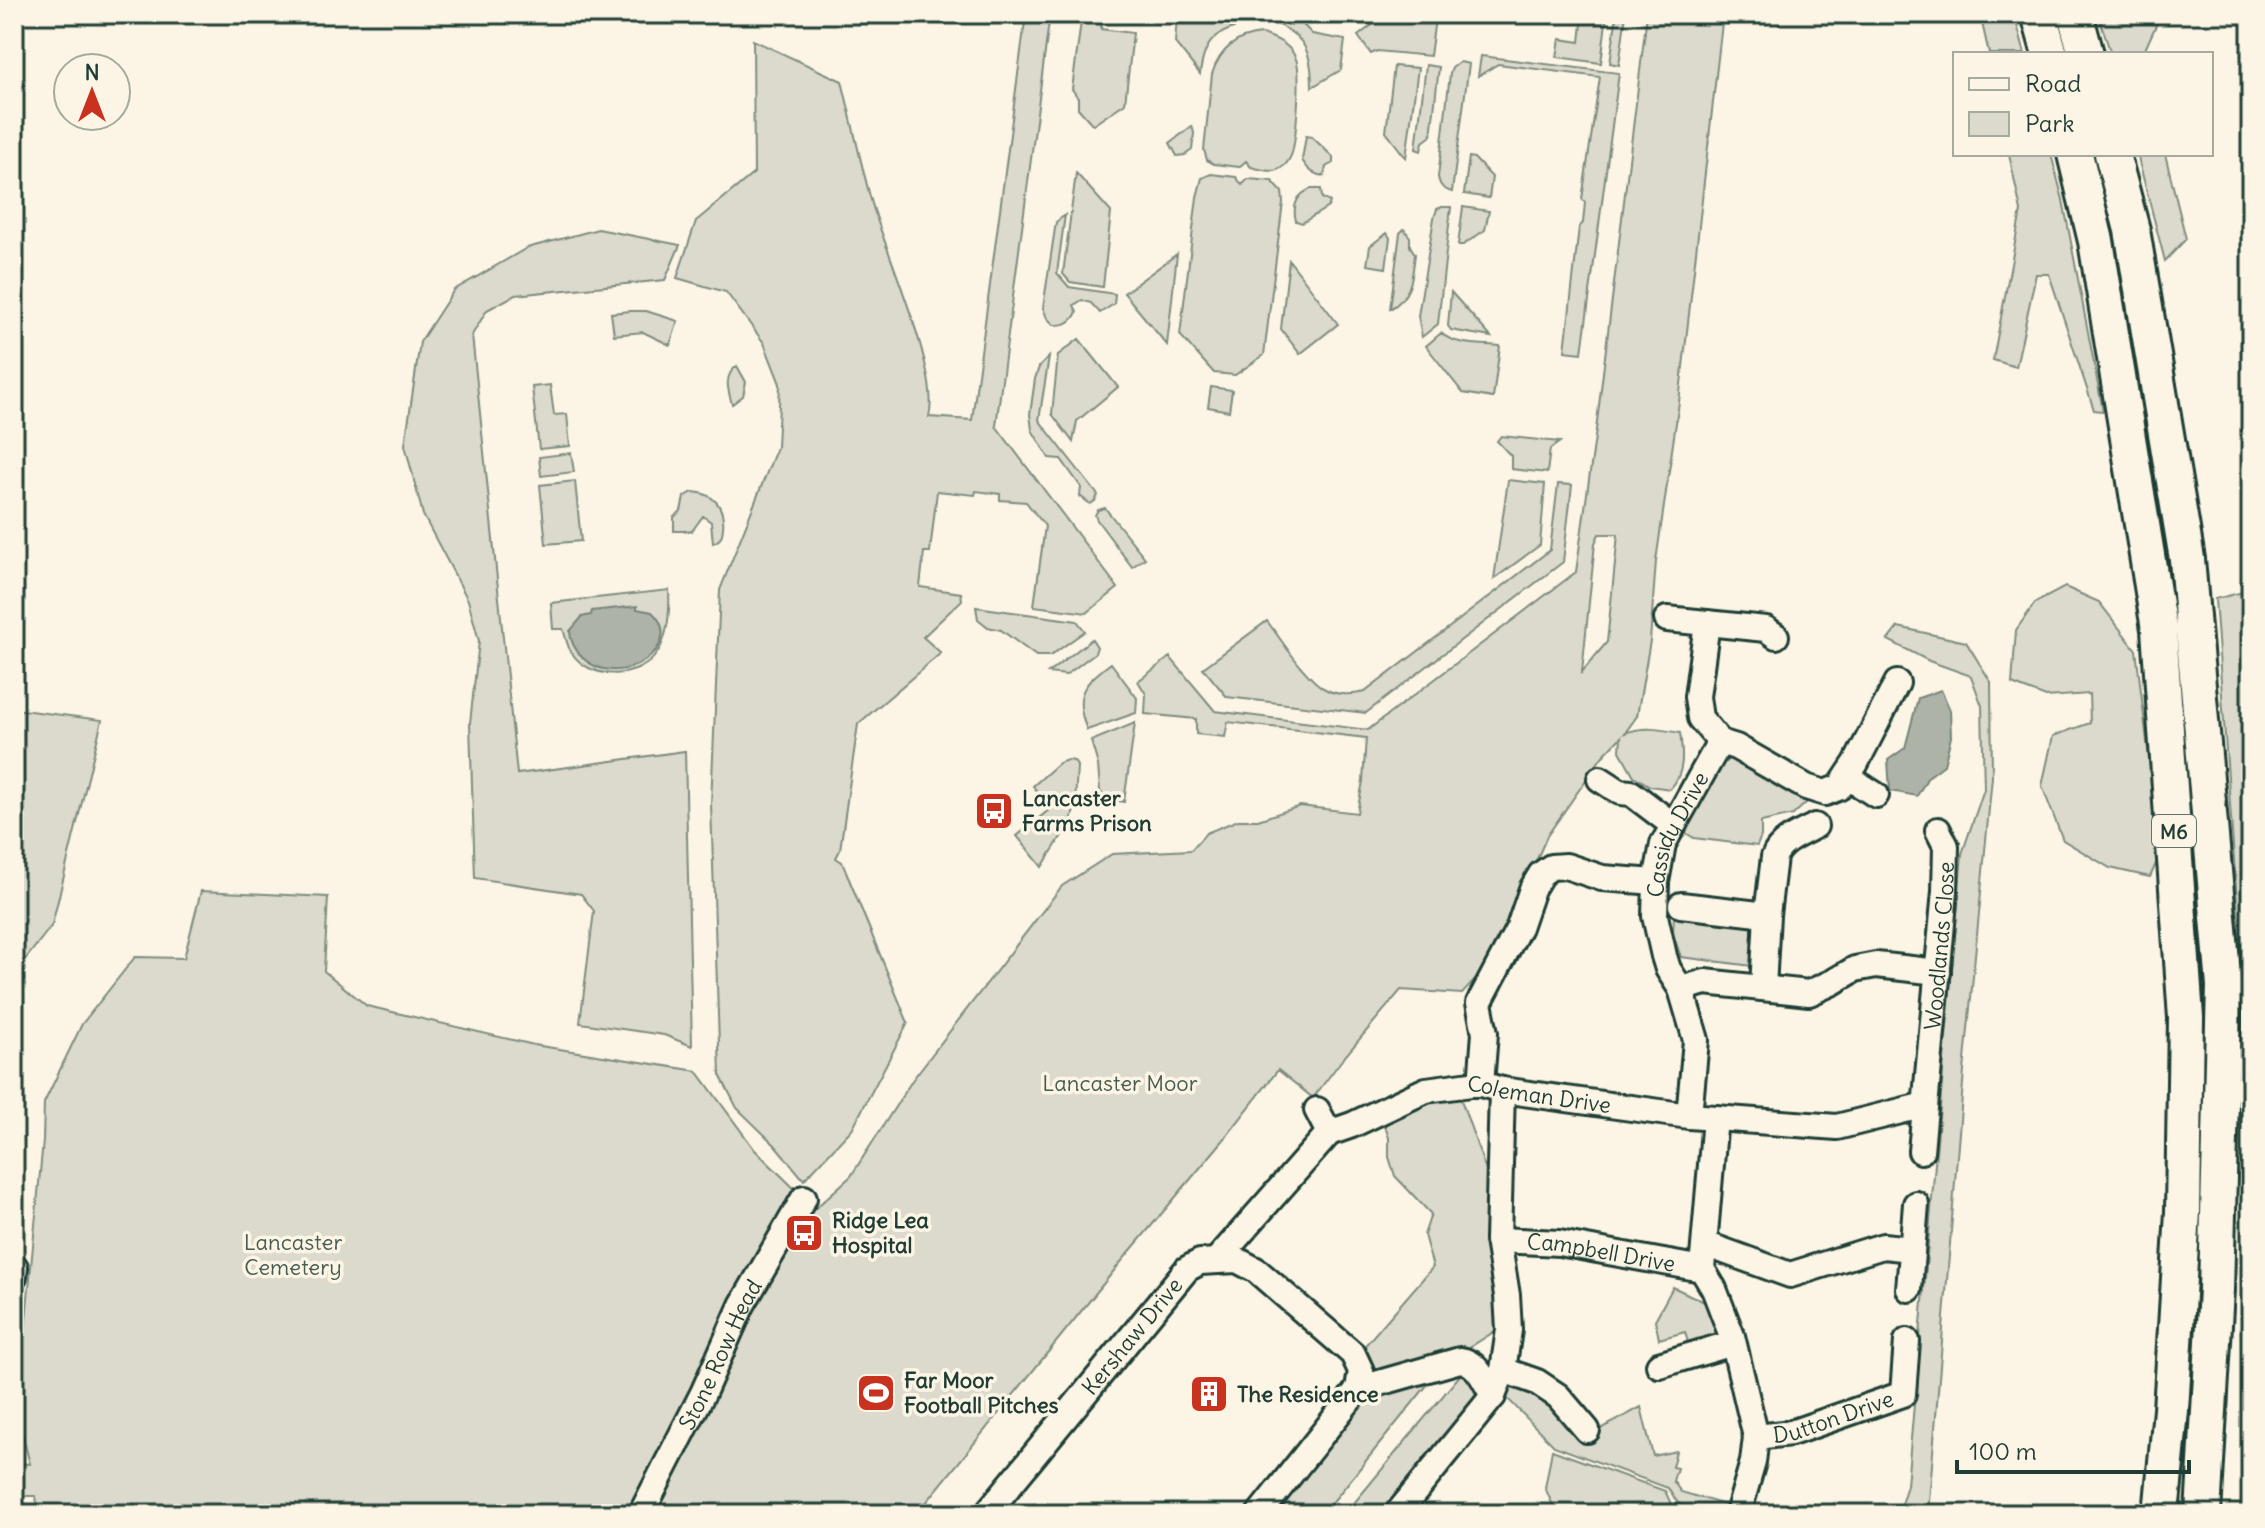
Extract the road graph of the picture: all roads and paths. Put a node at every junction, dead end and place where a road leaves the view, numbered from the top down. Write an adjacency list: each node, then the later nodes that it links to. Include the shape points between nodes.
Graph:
1 (2039, 14): 3 (highway)
2 (2075, 14): 4 (highway)
3 (2049, 52)
4 (2085, 52)
5 (2075, 156): 54 (highway, M6, via 2096,241 2159,629 2186,1018 2183,1212)
6 (2113, 156): 55 (highway, M6, via 2132,230 2187,559 2224,986 2216,1290)
7 (1667, 619): 8 (street)
8 (1707, 623): 9 (street, via 1766,629); 11 (street, via 1697,697 1700,718)
9 (1776, 636)
10 (1897, 683): 12 (street)
11 (1720, 742): 12 (street, via 1825,793); 15 (street, Cassidy Drive)
12 (1848, 777): 14 (street)
13 (1600, 779): 15 (street, via 1631,793)
14 (1876, 795)
15 (1673, 825): 18 (street, Cassidy Drive, via 1663,844)
16 (1815, 826): 20 (street, via 1777,850)
17 (1938, 830): 21 (street, Woodlands Close, via 1946,846)
18 (1656, 882): 23 (street, Cassidy Drive, via 1655,916 1664,956); 24 (street, Campbell Drive, via 1602,878 1566,866 1541,874 1479,1003)
19 (1681, 905): 20 (street)
20 (1767, 915): 22 (street)
21 (1938, 972): 22 (street, via 1876,965 1855,969 1809,993); 25 (street, Woodlands Close)
22 (1763, 988): 23 (street, via 1705,982)
23 (1681, 989): 27 (street, Cassidy Drive, via 1696,1040)
24 (1492, 1087): 27 (street, Coleman Drive); 29 (street, Coleman Drive, via 1426,1090); 33 (street, Campbell Drive)
25 (1925, 1105): 28 (street, Coleman Drive, via 1837,1127); 30 (street)
26 (1317, 1110): 29 (street)
27 (1689, 1116): 28 (street, Coleman Drive)
28 (1715, 1118): 34 (street, Dutton Drive)
29 (1329, 1133): 36 (street, Coleman Drive)
30 (1921, 1151)
31 (804, 1198): 49 (street, Stone Row Head, via 742,1305)
32 (1916, 1204): 35 (street)
33 (1498, 1240): 39 (street, Campbell Drive, via 1559,1243 1652,1258); 44 (street, Campbell Drive, via 1509,1330)
34 (1705, 1244): 35 (street, via 1790,1275 1883,1246); 39 (street, Dutton Drive)
35 (1912, 1249): 40 (street)
36 (1217, 1260): 45 (street, via 1237,1260 1256,1270 1340,1342 1361,1371); 50 (street, Kershaw Drive, via 1187,1269)
37 (15, 1267): 38 (street)
38 (14, 1276)
39 (1708, 1279): 42 (street, Dutton Drive)
40 (1909, 1289)
41 (1907, 1341): 48 (street, Dutton Drive, via 1903,1394 1791,1433)
42 (1733, 1343): 43 (street); 48 (street, Dutton Drive)
43 (1659, 1365)
44 (1503, 1370): 46 (street, Campbell Drive); 47 (street, via 1558,1396)
45 (1358, 1389): 46 (street, via 1460,1360 1476,1368); 51 (street)
46 (1493, 1396): 52 (street, Campbell Drive)
47 (1587, 1430)
48 (1756, 1437): 53 (street, Dutton Drive)
49 (641, 1514)
50 (986, 1514)
51 (1259, 1514)
52 (1397, 1514)
53 (1738, 1514)
54 (2161, 1514)
55 (2203, 1514)

